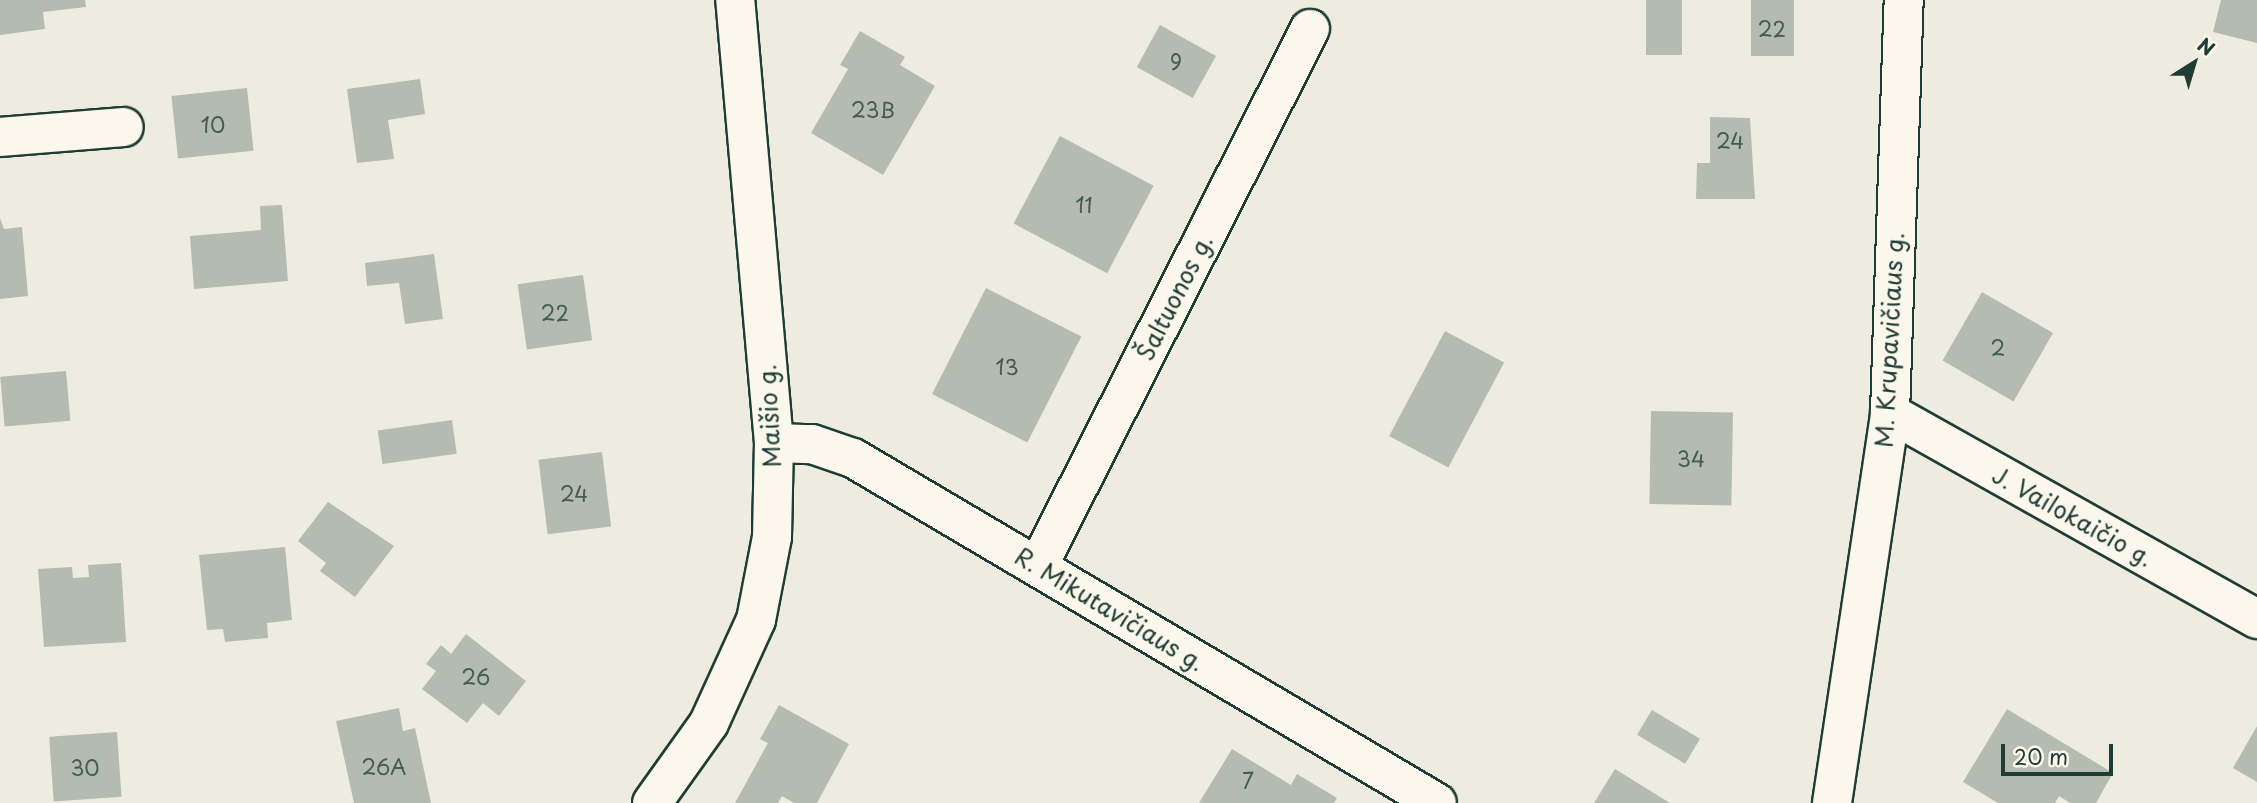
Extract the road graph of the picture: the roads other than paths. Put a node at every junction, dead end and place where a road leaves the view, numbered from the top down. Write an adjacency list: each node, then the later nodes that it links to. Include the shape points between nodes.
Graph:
1 (735, 0): 7 (street, Maišio g.)
2 (1903, 0): 6 (street, M. Krupavičiaus g.)
3 (1310, 29): 8 (street, Šaltuonos g.)
4 (124, 127): 5 (street)
5 (0, 136)
6 (1890, 413): 9 (street, J. Vailokaičio g.); 12 (street, M. Krupavičiaus g.)
7 (774, 443): 8 (street, R. Mikutavičiaus g., via 812,444 853,458); 10 (street, Maišio g., via 772,537 756,620 709,723)
8 (1038, 566): 11 (street, R. Mikutavičiaus g.)
9 (2257, 619)
10 (652, 803)
11 (1437, 803)
12 (1832, 803)

